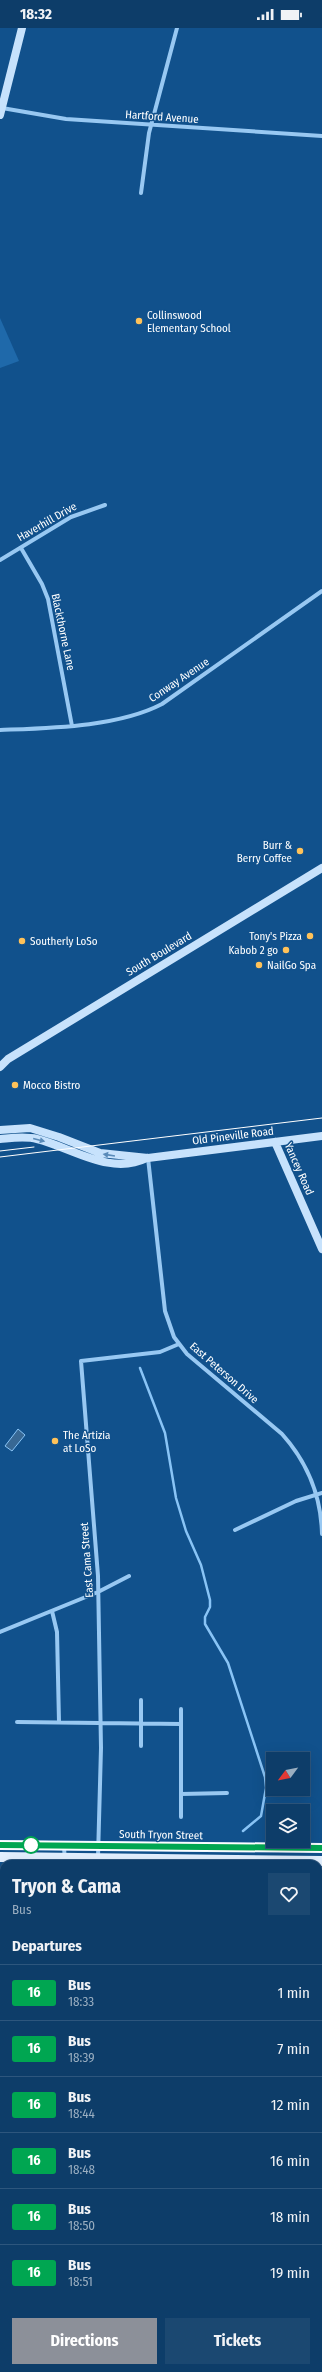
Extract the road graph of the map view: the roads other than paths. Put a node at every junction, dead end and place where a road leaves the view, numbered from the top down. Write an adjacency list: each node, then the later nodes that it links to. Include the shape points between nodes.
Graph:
1 (22, 28): 3 (street)
2 (177, 28): 4 (street)
3 (1, 111): 4 (street, Hartford Avenue)
4 (151, 125): 5 (street, Hartford Avenue); 6 (street)
5 (322, 136)
6 (141, 193)
7 (104, 505): 8 (street, Haverhill Drive, via 71,517)
8 (21, 548): 9 (street, Haverhill Drive); 11 (street, Blackthorne Lane, via 48,599)
9 (0, 560)
10 (322, 591): 11 (street, Conway Avenue, via 162,704 138,714)
11 (72, 726): 12 (street, Conway Avenue)
12 (0, 730)
13 (322, 868): 14 (street, South Boulevard)
14 (4, 1060): 15 (street, South Boulevard)
15 (0, 1066)
16 (0, 1130): 20 (street, Old Pineville Road, one-way to 16, via 100,1154 30,1128)
17 (322, 1136): 19 (street, Old Pineville Road)
18 (0, 1139): 20 (street, Old Pineville Road, one-way to 20, via 35,1139 114,1164 135,1164)
19 (275, 1142): 20 (street, Old Pineville Road); 21 (street, Yancey Road)
20 (148, 1158): 22 (street, East Peterson Drive, via 165,1311 168,1324)
21 (322, 1249)
22 (179, 1344): 23 (street, East Peterson Drive, via 197,1363 282,1434 303,1461); 27 (street, East Cama Street, via 160,1352 80,1361)
23 (320, 1494): 24 (street, via 296,1501); 25 (street, East Peterson Drive)
24 (236, 1530)
25 (322, 1534)
26 (130, 1576): 27 (street)
27 (98, 1592): 28 (street); 34 (street, East Cama Street)
28 (52, 1611): 29 (street); 33 (street, via 57,1632)
29 (0, 1632)
30 (141, 1700): 35 (street)
31 (181, 1709): 36 (street)
32 (18, 1722): 33 (street)
33 (59, 1722): 34 (street)
34 (100, 1723): 35 (street); 43 (street, East Cama Street)
35 (141, 1724): 36 (street); 37 (street)
36 (181, 1724): 39 (street)
37 (141, 1746)
38 (227, 1793): 39 (street)
39 (181, 1794): 40 (street)
40 (181, 1817)
41 (0, 1845): 42 (main road, South Tryon Street)
42 (64, 1846): 43 (main road, South Tryon Street); 48 (street)
43 (98, 1846): 44 (main road, South Tryon Street); 46 (street, East Cama Street)
44 (322, 1848)
45 (0, 1857): 47 (main road)
46 (98, 1859): 49 (main road); 50 (main road)
47 (49, 1860)
48 (65, 1860)
49 (82, 1860)
50 (210, 1860)

